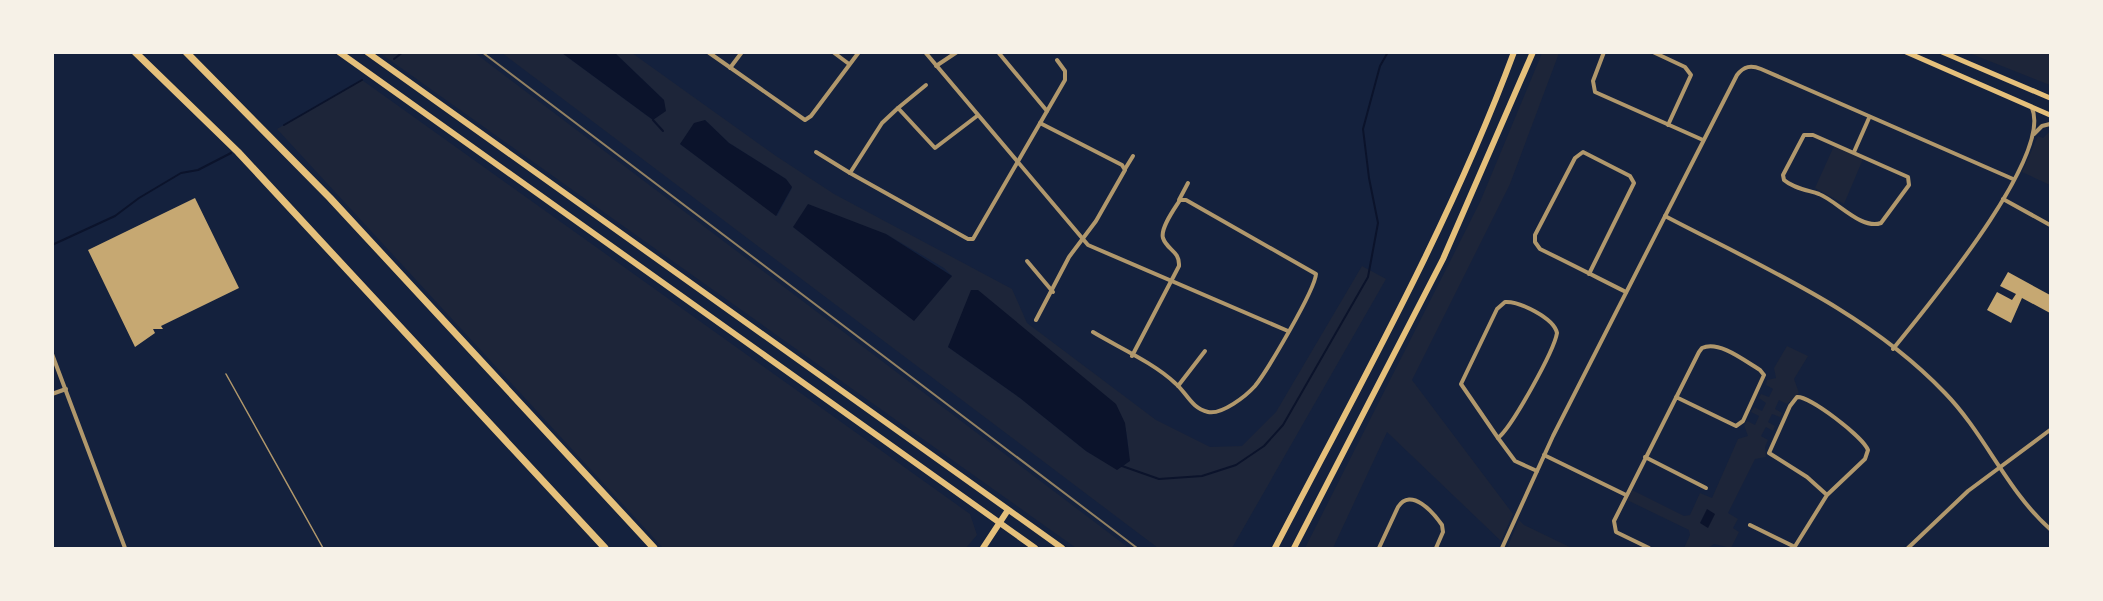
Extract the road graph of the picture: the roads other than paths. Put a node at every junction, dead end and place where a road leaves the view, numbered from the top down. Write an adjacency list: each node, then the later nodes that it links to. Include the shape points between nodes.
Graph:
1 (135, 52): 81 (highway, via 238,152)
2 (186, 52): 82 (highway, via 330,198)
3 (339, 52): 75 (main road)
4 (367, 52): 74 (main road)
5 (708, 52): 21 (street)
6 (742, 52): 21 (street)
7 (833, 52): 19 (street)
8 (859, 52): 19 (street)
9 (925, 52): 20 (street)
10 (957, 52): 20 (street)
11 (998, 52): 26 (street)
12 (1514, 52): 86 (main road, via 1432,246)
13 (1533, 52): 87 (main road, via 1443,259)
14 (1604, 52): 32 (street, via 1593,81 1595,92)
15 (1653, 52): 32 (street, via 1685,67 1691,75)
16 (1906, 52): 24 (main road)
17 (1942, 52): 23 (main road)
18 (1057, 60): 26 (street, via 1066,76)
19 (849, 64): 21 (street, via 807,119 800,118)
20 (936, 66): 28 (street)
21 (730, 68)
22 (926, 85): 25 (street)
23 (2050, 98)
24 (2031, 107): 27 (main road); 33 (street, via 2035,120)
25 (898, 108): 28 (street, via 935,148); 40 (street, via 882,123)
26 (1047, 111): 30 (street)
27 (2050, 115)
28 (976, 116): 38 (street)
29 (1869, 118): 34 (street, via 1761,69 1747,67 1737,75); 36 (street); 41 (street)
30 (1040, 123): 38 (street); 39 (street)
31 (2050, 124): 33 (street)
32 (1668, 125): 34 (street)
33 (2033, 135): 41 (street)
34 (1704, 141): 45 (street)
35 (816, 153): 40 (street)
36 (1854, 153): 36 (street, via 1806,134 1784,180 1827,198 1865,223 1877,225 1910,180)
37 (1133, 156): 39 (street)
38 (1017, 163): 40 (street, via 971,240); 47 (street)
39 (1125, 169): 47 (street)
40 (850, 173)
41 (2013, 179): 43 (street)
42 (1188, 183): 44 (street)
43 (2003, 199): 46 (street); 56 (street, via 1984,231)
44 (1179, 201): 50 (street, via 1162,234 1179,260); 54 (street, via 1185,200 1315,273 1316,279)
45 (1665, 216): 52 (street); 56 (street, via 1827,301)
46 (2050, 225)
47 (1083, 240): 50 (street); 51 (street)
48 (1027, 261): 51 (street)
49 (1589, 274): 49 (street, via 1540,249 1534,238 1575,158 1583,153 1630,176 1634,183); 52 (street)
50 (1172, 282): 54 (street); 59 (street)
51 (1053, 292): 53 (street)
52 (1626, 292): 67 (street)
53 (1036, 320)
54 (1288, 331): 61 (street, via 1254,387 1217,412 1207,412 1191,403)
55 (1093, 332): 59 (street)
56 (1893, 349): 69 (street, via 1953,402)
57 (1205, 351): 61 (street)
58 (52, 354): 62 (street)
59 (1132, 356): 61 (street)
60 (226, 374): 80 (lane)
61 (1178, 386)
62 (66, 389): 63 (street); 79 (street)
63 (52, 394)
64 (1676, 396): 64 (street, via 1705,346 1720,348 1760,369 1764,375 1743,421 1736,426); 68 (street)
65 (2050, 430): 69 (street)
66 (1498, 438): 66 (street, via 1461,384 1497,309 1501,303 1510,302 1550,321 1557,333 1516,415); 70 (street, via 1515,461)
67 (1544, 455): 70 (street); 72 (street)
68 (1645, 457): 71 (street); 72 (street)
69 (1999, 466): 77 (street, via 2033,513); 92 (street)
70 (1537, 471): 90 (street)
71 (1706, 488)
72 (1626, 495): 91 (street, via 1614,529)
73 (1827, 495): 73 (street, via 1865,459 1867,446 1810,400 1797,397 1769,453); 78 (street)
74 (1008, 510): 75 (main road); 85 (main road)
75 (999, 524): 83 (main road); 84 (main road)
76 (1750, 525): 78 (street)
77 (2050, 529)
78 (1794, 548)
79 (125, 549)
80 (323, 549)
81 (604, 549)
82 (654, 549)
83 (983, 549)
84 (1035, 549)
85 (1062, 549)
86 (1275, 549)
87 (1293, 549)
88 (1379, 549): 89 (street, via 1401,501 1410,498 1443,525)
89 (1436, 549)
90 (1502, 549)
91 (1649, 549)
92 (1908, 549)

